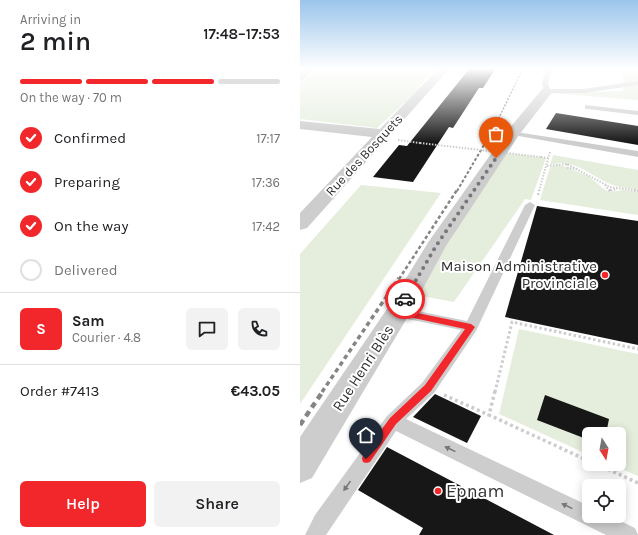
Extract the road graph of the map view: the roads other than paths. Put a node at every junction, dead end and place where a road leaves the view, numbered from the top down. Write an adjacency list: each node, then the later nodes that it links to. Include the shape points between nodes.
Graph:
1 (422, 93): 7 (street, Rue des Bosquets)
2 (545, 93): 6 (street, Rue Henri Blès)
3 (588, 107): 4 (lane)
4 (638, 113)
5 (300, 125): 7 (street)
6 (513, 133): 8 (lane); 11 (street, Rue Henri Blès, via 436,246)
7 (383, 134): 10 (street, Rue des Bosquets)
8 (638, 154)
9 (534, 200): 12 (lane)
10 (300, 224)
11 (398, 312): 12 (lane); 14 (street, Rue Henri Blès)
12 (471, 327): 13 (lane, via 428,388)
13 (393, 421): 15 (lane, one-way to 15); 16 (lane, one-way to 13)
14 (300, 466)
15 (315, 535)
16 (628, 535)

